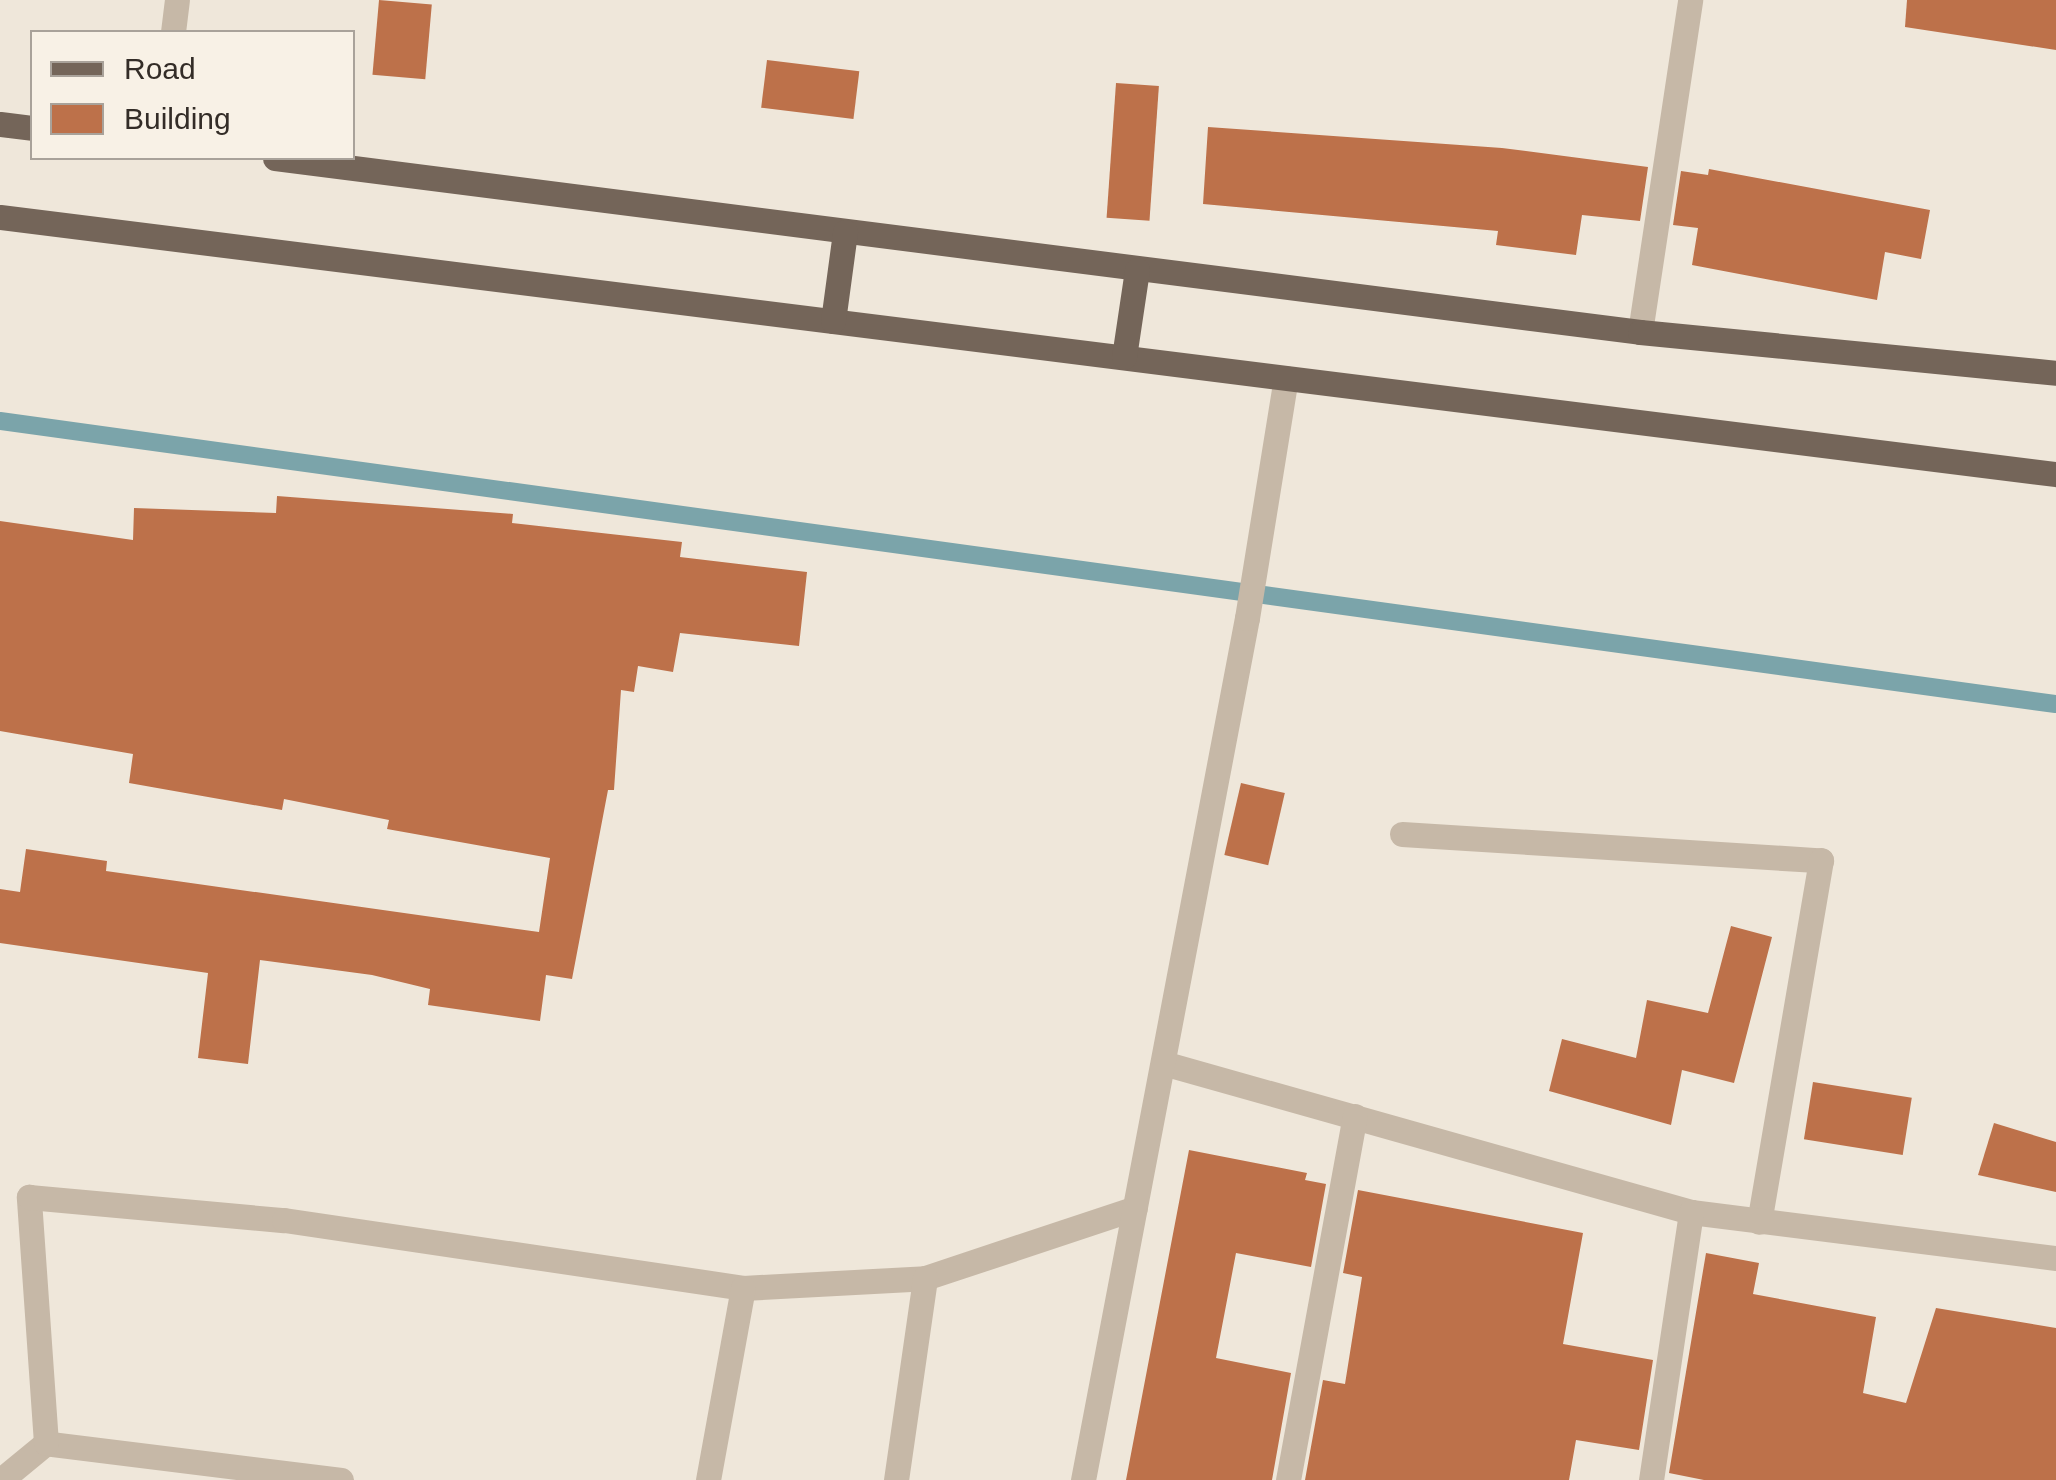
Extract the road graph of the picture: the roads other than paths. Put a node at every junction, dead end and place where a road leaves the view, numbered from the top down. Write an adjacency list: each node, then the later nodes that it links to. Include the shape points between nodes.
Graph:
1 (177, 0): 3 (street)
2 (1690, 0): 11 (street)
3 (173, 30)
4 (0, 124): 5 (main road)
5 (30, 128)
6 (290, 160): 8 (main road)
7 (0, 216): 10 (main road)
8 (845, 232): 9 (main road); 10 (main road)
9 (1136, 270): 11 (main road); 12 (main road)
10 (833, 320): 12 (main road)
11 (1640, 332): 13 (main road)
12 (1124, 357): 14 (main road)
13 (2056, 373)
14 (1286, 378): 15 (main road); 17 (street)
15 (2056, 474)
16 (1402, 834): 21 (street, via 1821,860)
17 (1162, 1063): 18 (street); 19 (street)
18 (1355, 1116): 20 (street); 32 (street)
19 (1134, 1208): 23 (street); 31 (street)
20 (1691, 1212): 21 (street); 33 (street)
21 (1759, 1222): 22 (street)
22 (2056, 1258)
23 (925, 1278): 24 (street); 30 (street)
24 (743, 1288): 25 (street, via 284,1220 30,1197); 29 (street)
25 (46, 1444): 26 (street); 27 (street)
26 (200, 1471): 28 (street)
27 (1, 1480)
28 (341, 1480)
29 (708, 1480)
30 (896, 1480)
31 (1082, 1480)
32 (1288, 1480)
33 (1651, 1480)

